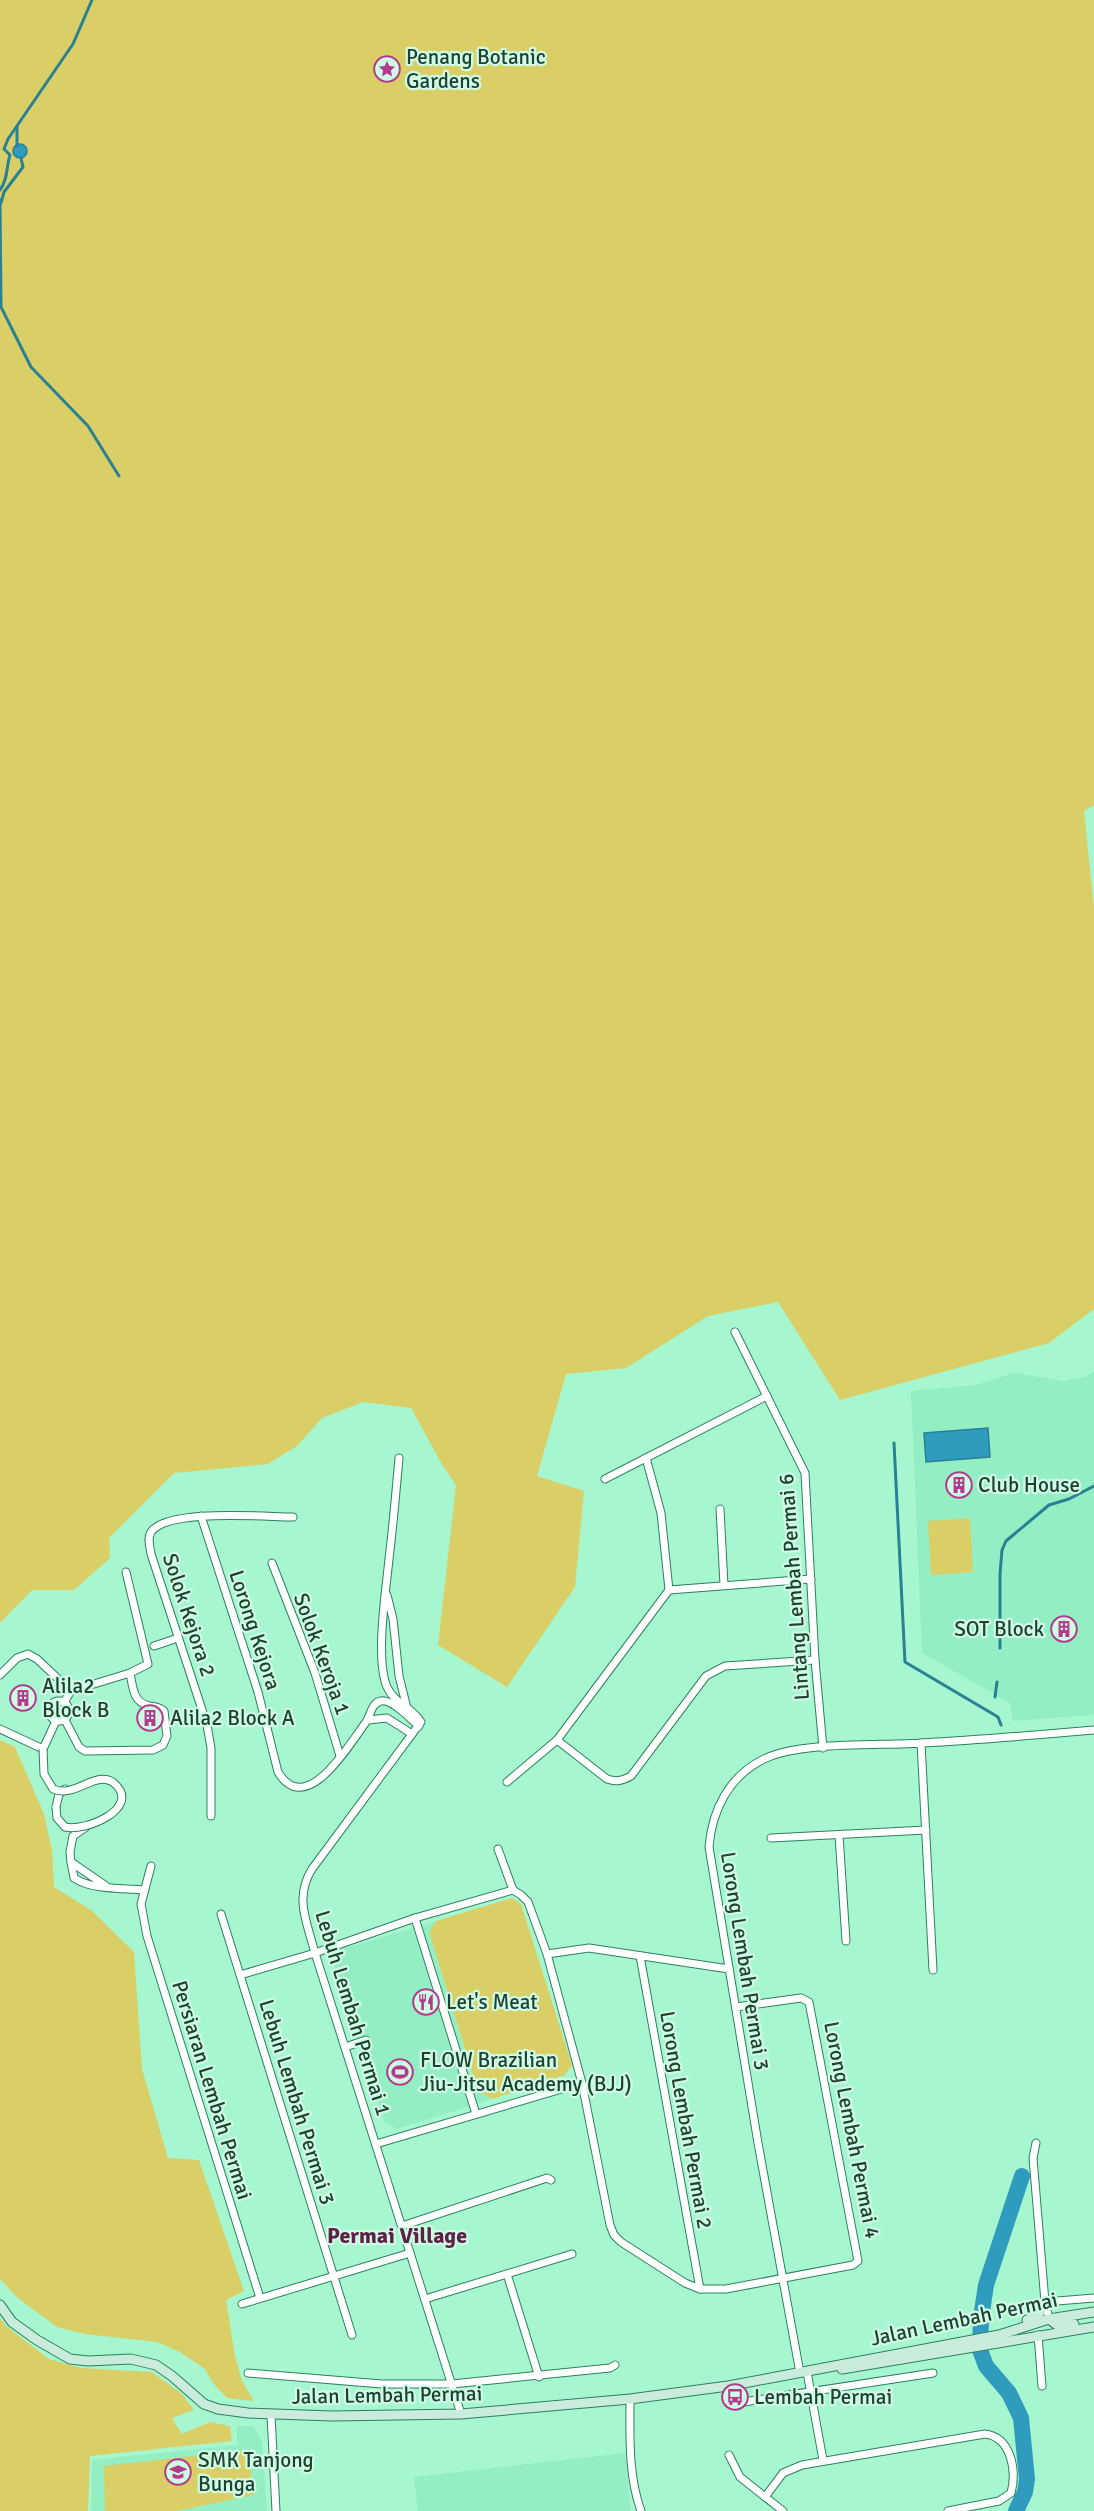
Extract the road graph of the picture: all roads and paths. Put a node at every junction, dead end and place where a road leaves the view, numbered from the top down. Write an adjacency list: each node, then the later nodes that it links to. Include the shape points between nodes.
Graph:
1 (735, 1332): 2 (street, Lintang Lembah Permai 6)
2 (767, 1396): 4 (street); 11 (street, Lintang Lembah Permai 6, via 805,1473)
3 (399, 1458): 14 (street)
4 (646, 1458): 5 (street); 13 (street, via 661,1513)
5 (605, 1479)
6 (720, 1509): 12 (street)
7 (201, 1516): 8 (street, Solok Kejora 2); 15 (street, Solok Kejora 2, via 161,1523 148,1538); 34 (street, Lorong Kejora, via 258,1692 278,1772 292,1787 303,1788 322,1779)
8 (293, 1517)
9 (272, 1563): 34 (street, Solok Keroja 1, via 315,1673)
10 (126, 1572): 18 (street, via 149,1660 146,1667)
11 (811, 1579): 12 (street); 17 (street, Lintang Lembah Permai 6)
12 (724, 1585): 13 (street)
13 (669, 1590): 30 (street)
14 (386, 1591): 22 (street); 22 (street, via 382,1618 386,1685 393,1699)
15 (178, 1638): 16 (street); 36 (street, Solok Kejora 2, via 207,1725)
16 (154, 1646)
17 (815, 1660): 30 (street, via 714,1670 631,1776 615,1782); 32 (street, Lintang Lembah Permai 6)
18 (130, 1673): 20 (street); 24 (street, via 136,1699 164,1711 167,1736 163,1745 153,1750 84,1751)
19 (0, 1675): 20 (street, via 27,1654)
20 (71, 1691): 21 (street)
21 (64, 1702): 23 (street, via 54,1702 50,1707 49,1713); 24 (street, via 70,1710)
22 (407, 1708): 26 (street, via 420,1720)
23 (56, 1720): 24 (street); 33 (street)
24 (65, 1720)
25 (368, 1720): 26 (street, Lorong Kejora, via 372,1707 385,1701); 29 (street, via 387,1718); 34 (street, Lorong Kejora)
26 (419, 1726): 29 (street, Lebuh Lembah Permai 1)
27 (0, 1729): 33 (street)
28 (1094, 1730): 31 (street, Lorong Lembah Permai 3)
29 (412, 1734): 49 (street, Lebuh Lembah Permai 1, via 304,1882 301,1896)
30 (557, 1740): 35 (street)
31 (921, 1743): 32 (street, Lorong Lembah Permai 3); 37 (street)
32 (823, 1748): 52 (street, Lorong Lembah Permai 3, via 765,1758 749,1768 715,1812 709,1847)
33 (43, 1749): 41 (street, bridge, via 44,1774 53,1789 66,1793 98,1779 106,1780 116,1785 120,1792 121,1802 117,1811 81,1828 65,1827 57,1818 56,1807 59,1794 65,1789 105,1778 117,1785 121,1795 122,1800 118,1810 77,1831 73,1836)
34 (340, 1756)
35 (507, 1782)
36 (211, 1816)
37 (926, 1830): 38 (street); 53 (street)
38 (839, 1835): 39 (street); 48 (street)
39 (771, 1838)
40 (498, 1849): 45 (street)
41 (71, 1862): 43 (street); 43 (street, via 74,1878)
42 (151, 1866): 44 (street, Persiaran Lembah Permai)
43 (106, 1886): 44 (street)
44 (143, 1890): 70 (street, Persiaran Lembah Permai, via 141,1904 147,1936)
45 (513, 1890): 47 (street); 50 (street, via 528,1902)
46 (221, 1914): 54 (street, Lebuh Lembah Permai 3)
47 (415, 1918): 49 (street); 59 (street)
48 (846, 1941)
49 (315, 1953): 54 (street); 57 (street, Lebuh Lembah Permai 1)
50 (547, 1954): 51 (street, via 589,1948); 58 (street)
51 (640, 1956): 52 (street); 69 (street, Lorong Lembah Permai 2)
52 (729, 1969): 55 (street, Lorong Lembah Permai 3)
53 (933, 1970)
54 (240, 1975): 67 (street, Lebuh Lembah Permai 3)
55 (736, 2007): 68 (street, Lorong Lembah Permai 3); 68 (street, Lorong Lembah Permai 4, via 801,1998 809,2002 858,2254 853,2265)
56 (366, 2040): 57 (street)
57 (345, 2047): 61 (street, Lebuh Lembah Permai 1)
58 (582, 2083): 59 (street); 69 (street, via 614,2235)
59 (476, 2114): 61 (street)
60 (1036, 2143): 73 (street, via 1033,2158)
61 (376, 2144): 63 (street, Lebuh Lembah Permai 1)
62 (551, 2180): 63 (street, via 547,2178)
63 (402, 2226): 64 (street, Lebuh Lembah Permai 1)
64 (410, 2253): 67 (street); 72 (street, Lebuh Lembah Permai 1)
65 (572, 2254): 66 (street)
66 (507, 2274): 72 (street); 88 (street)
67 (334, 2276): 70 (street); 81 (street, Lebuh Lembah Permai 3)
68 (782, 2277): 69 (street, via 726,2289); 86 (street, Lorong Lembah Permai 3)
69 (700, 2289)
70 (260, 2298): 74 (street)
71 (1094, 2298): 73 (street)
72 (425, 2299): 89 (street, Lebuh Lembah Permai 1)
73 (1045, 2302): 77 (street); 80 (main road, via 1038,2316)
74 (243, 2304)
75 (0, 2305): 95 (main road, Jalan Lembah Permai, via 12,2322 70,2359 144,2361 172,2376 204,2404)
76 (1094, 2312): 77 (main road, Jalan Lembah Permai)
77 (1049, 2319): 78 (main road, via 1057,2325); 80 (main road, Jalan Lembah Permai)
78 (1094, 2321)
79 (1094, 2327): 82 (main road, Jalan Lembah Permai)
80 (1013, 2330): 83 (main road, Jalan Lembah Permai)
81 (352, 2335)
82 (1038, 2335): 83 (main road, Jalan Lembah Permai); 90 (street)
83 (1000, 2338): 86 (main road, Jalan Lembah Permai)
84 (615, 2365): 88 (street)
85 (248, 2373): 89 (street, via 382,2384)
86 (803, 2373): 91 (street, Lorong Lembah Permai 3); 92 (main road, Jalan Lembah Permai)
87 (933, 2373): 91 (street, Jalan Lembah Permai)
88 (539, 2377): 89 (street)
89 (452, 2384): 94 (street, Lebuh Lembah Permai 1)
90 (1042, 2386)
91 (810, 2392): 93 (street, Jalan Lembah Permai); 97 (street, Lorong Lembah Permai 3)
92 (630, 2399): 94 (main road, Jalan Lembah Permai); 100 (street, via 631,2469)
93 (737, 2403)
94 (461, 2414): 95 (main road, Jalan Lembah Permai)
95 (271, 2415): 99 (street)
96 (729, 2455): 98 (street, via 740,2477)
97 (823, 2460): 98 (street, via 783,2473); 102 (street, via 995,2435 1008,2448 1014,2483 1011,2493 999,2501)
98 (765, 2497): 101 (street)
99 (276, 2511)
100 (641, 2511)
101 (783, 2511)
102 (948, 2511)

